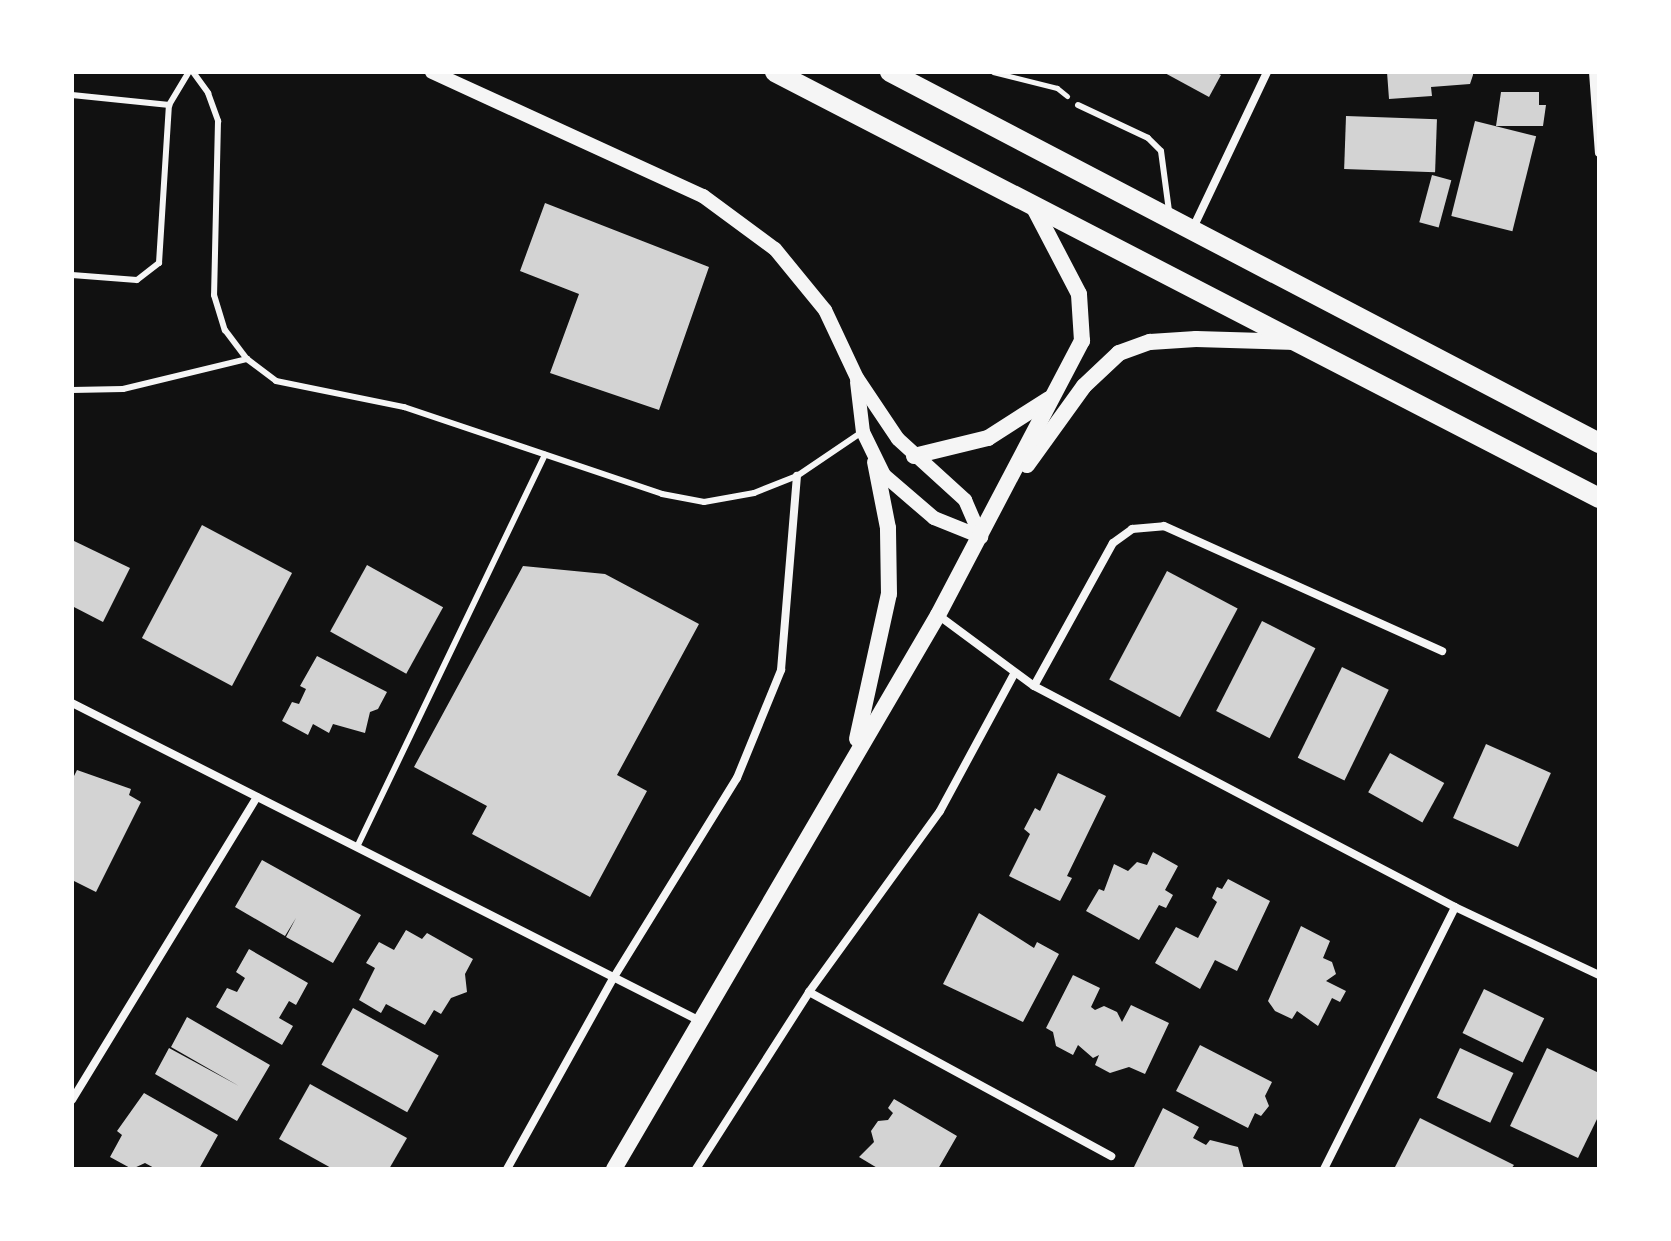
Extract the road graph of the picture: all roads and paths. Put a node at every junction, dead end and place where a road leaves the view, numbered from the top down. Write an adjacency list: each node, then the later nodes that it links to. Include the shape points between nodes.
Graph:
1 (191, 72): 9 (lane); 17 (lane, via 208,93 218,121 214,295 225,330)
2 (432, 72): 18 (street, via 703,196 775,249 801,278 825,310)
3 (775, 72): 12 (main road)
4 (890, 72): 13 (main road)
5 (993, 72): 10 (path, via 1057,88)
6 (1267, 72): 14 (street)
7 (1593, 72): 11 (street)
8 (72, 95): 9 (lane)
9 (169, 105): 15 (lane, via 159,263 137,280)
10 (1078, 105): 13 (lane, via 1148,138 1161,151)
11 (1599, 153)
12 (1033, 206): 16 (main road); 20 (main road, via 1079,294 1082,341)
13 (1169, 216): 14 (main road)
14 (1193, 229): 22 (main road)
15 (72, 275)
16 (1297, 342): 27 (main road); 28 (main road, via 1196,339 1150,342 1119,353 1084,386)
17 (247, 359): 19 (lane, via 123,389); 23 (lane, via 276,381 404,407)
18 (857, 378): 21 (street); 24 (street)
19 (72, 390)
20 (1053, 395): 24 (main road, via 988,438); 28 (main road)
21 (863, 432): 25 (street); 26 (lane)
22 (1599, 443)
23 (545, 455): 26 (lane, via 662,494 704,502 754,493); 37 (lane)
24 (914, 456): 29 (street, via 965,500)
25 (875, 462): 29 (street, via 912,503); 35 (main road, via 888,528 889,594)
26 (797, 476): 40 (street, via 781,670 737,778)
27 (1599, 498)
28 (998, 505): 29 (main road)
29 (981, 537): 30 (main road)
30 (938, 615): 32 (street); 35 (main road)
31 (1442, 651): 33 (street, via 1164,526 1132,529 1113,543)
32 (1014, 674): 33 (street); 41 (street, via 940,811)
33 (1034, 686): 38 (street)
34 (72, 703): 36 (street)
35 (852, 756): 42 (main road)
36 (257, 797): 37 (street); 43 (street)
37 (357, 847): 40 (street)
38 (1455, 907): 39 (street); 48 (street)
39 (1599, 975)
40 (614, 977): 42 (street); 45 (street)
41 (809, 992): 44 (street); 47 (street)
42 (698, 1020): 46 (main road)
43 (72, 1100)
44 (1111, 1156)
45 (507, 1169)
46 (614, 1169)
47 (696, 1169)
48 (1324, 1169)

